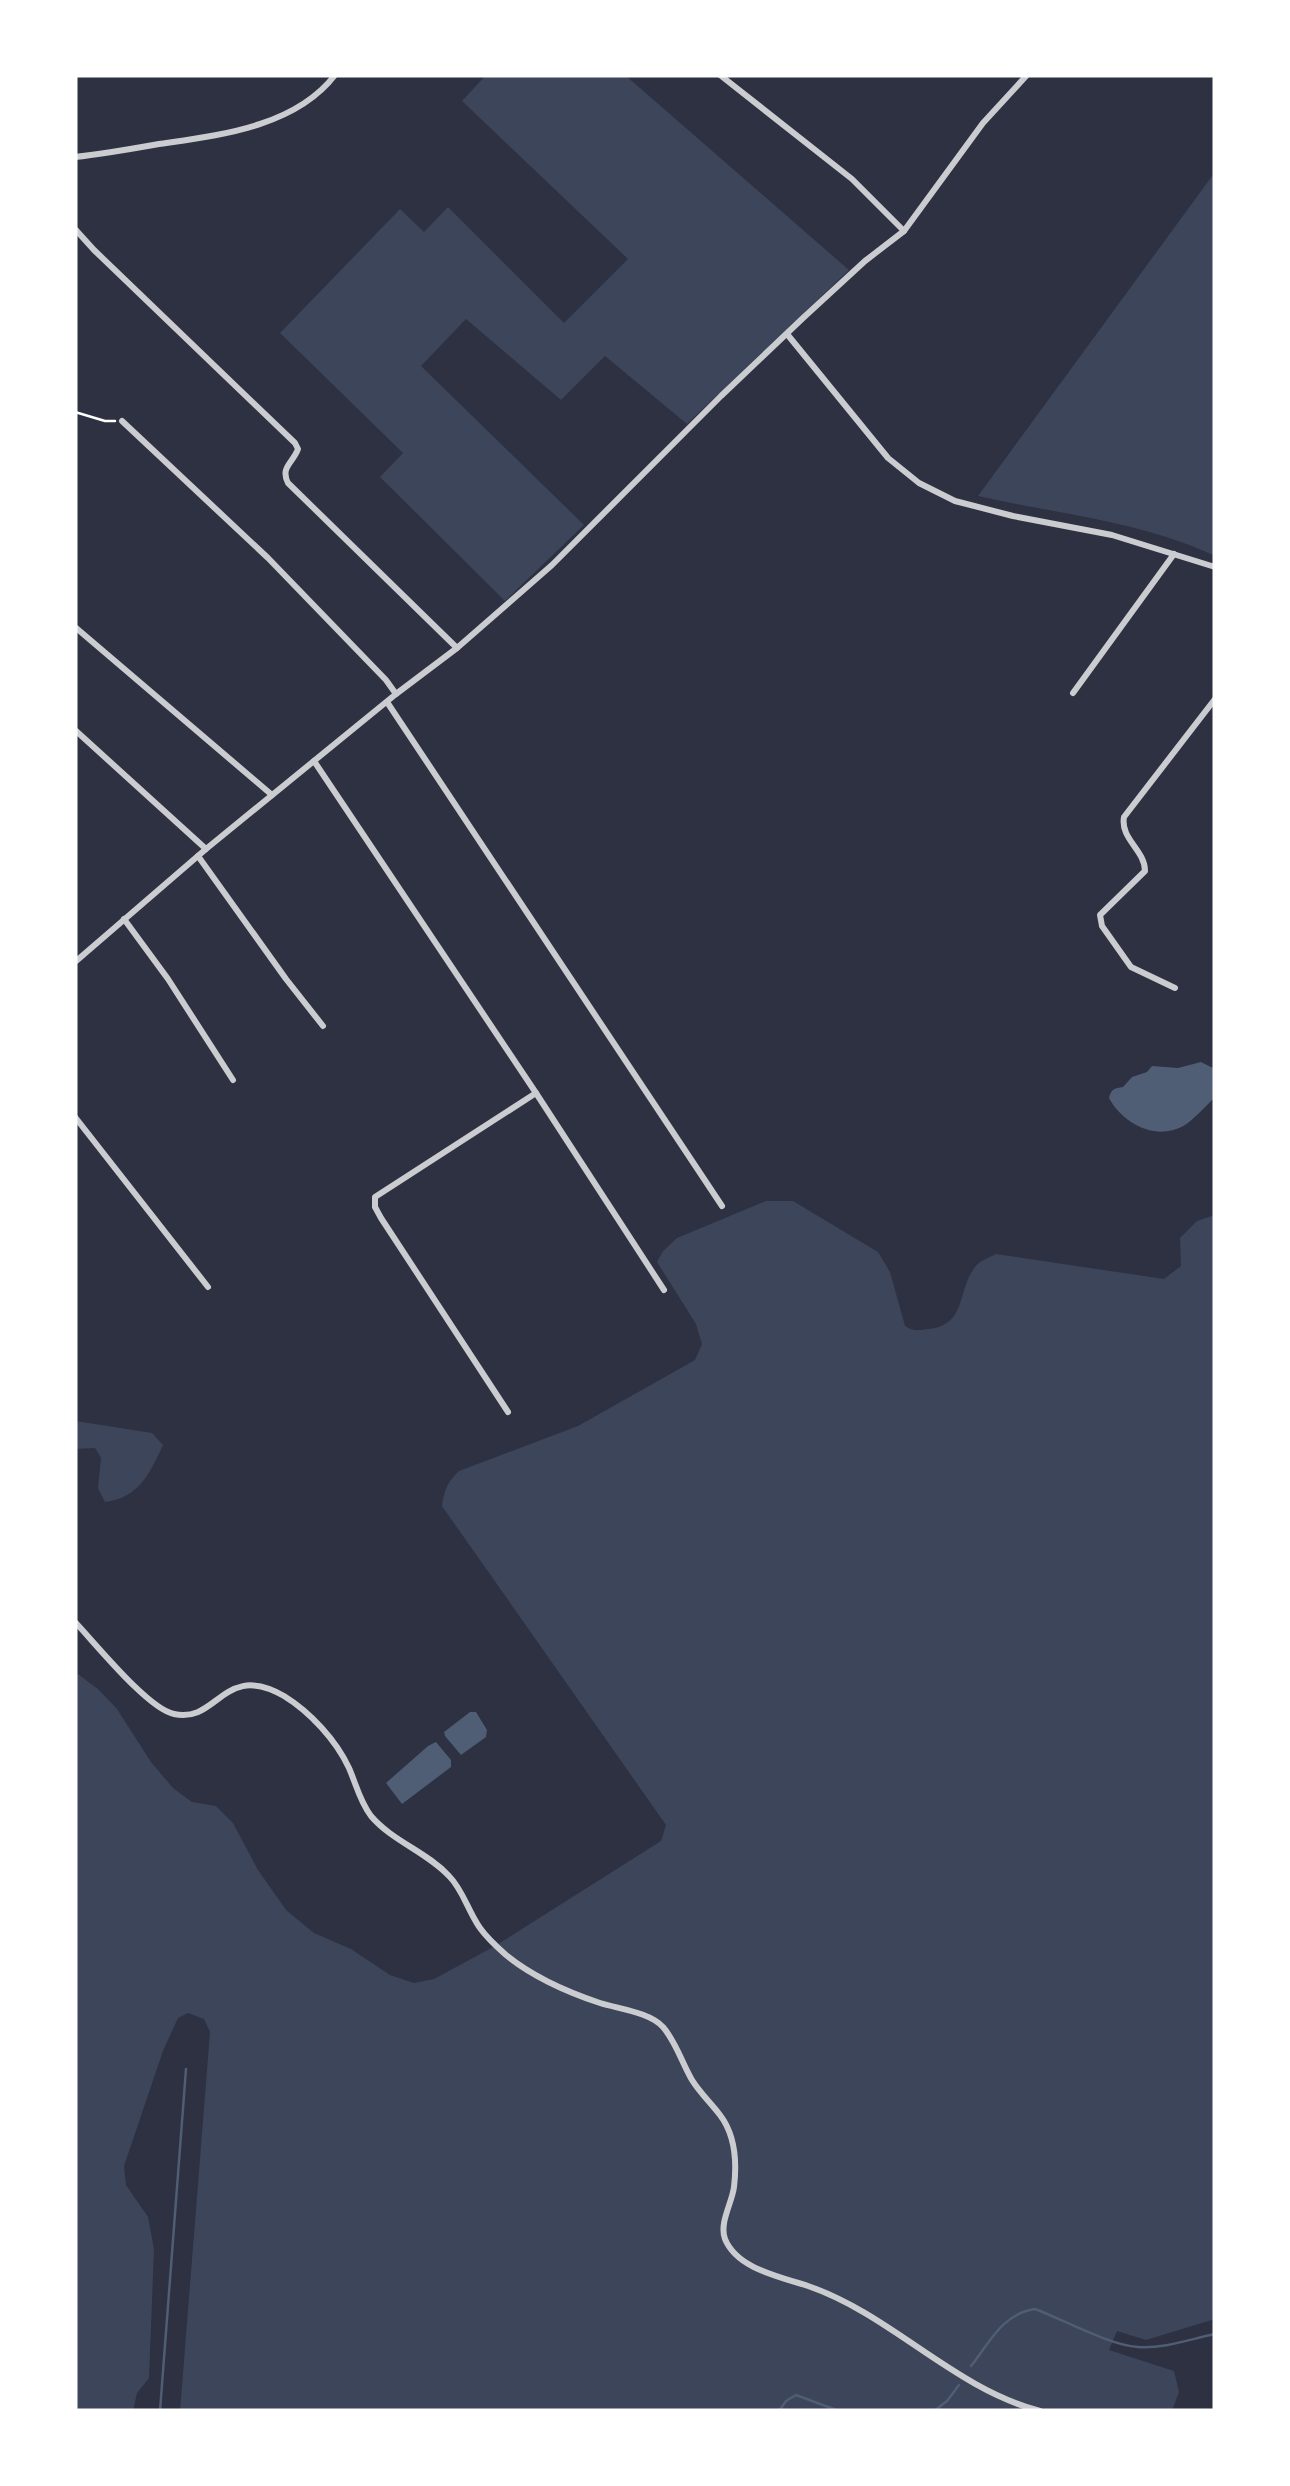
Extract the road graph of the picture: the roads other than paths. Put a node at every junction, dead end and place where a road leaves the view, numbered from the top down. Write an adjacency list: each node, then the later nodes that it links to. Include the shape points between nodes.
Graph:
1 (335, 75): 4 (street, via 307,102 250,126)
2 (720, 75): 6 (street, via 852,179)
3 (1027, 75): 6 (street)
4 (75, 158)
5 (75, 228): 12 (street, via 295,443 298,449 285,468 288,483)
6 (904, 232): 7 (street)
7 (786, 334): 9 (street, via 888,458 919,483 955,501); 12 (street, via 552,566)
8 (122, 421): 14 (street, via 268,558)
9 (1174, 554): 10 (street); 13 (street)
10 (1215, 567)
11 (75, 627): 19 (street)
12 (457, 648): 14 (street)
13 (1074, 693)
14 (396, 694): 16 (street)
15 (1215, 700): 24 (street, via 1124,817 1123,829 1145,871 1100,916 1131,967)
16 (387, 702): 18 (street); 29 (street)
17 (75, 730): 20 (street)
18 (314, 761): 19 (street); 27 (street)
19 (272, 795): 20 (street)
20 (206, 849): 21 (street)
21 (198, 856): 22 (street); 25 (street)
22 (124, 919): 23 (street); 26 (street)
23 (75, 962)
24 (1175, 988)
25 (323, 1026)
26 (233, 1080)
27 (536, 1092): 31 (street); 32 (street, via 375,1197 381,1218)
28 (75, 1116): 30 (street)
29 (722, 1206)
30 (208, 1287)
31 (664, 1290)
32 (508, 1412)
33 (75, 1622): 34 (street, via 147,1698 175,1715 192,1714 243,1684 293,1702 336,1745 372,1818 448,1874 479,1927 507,1956 553,1984 662,2026 731,2131 734,2189 723,2227 740,2258 858,2309 971,2383)
34 (1040, 2411)

